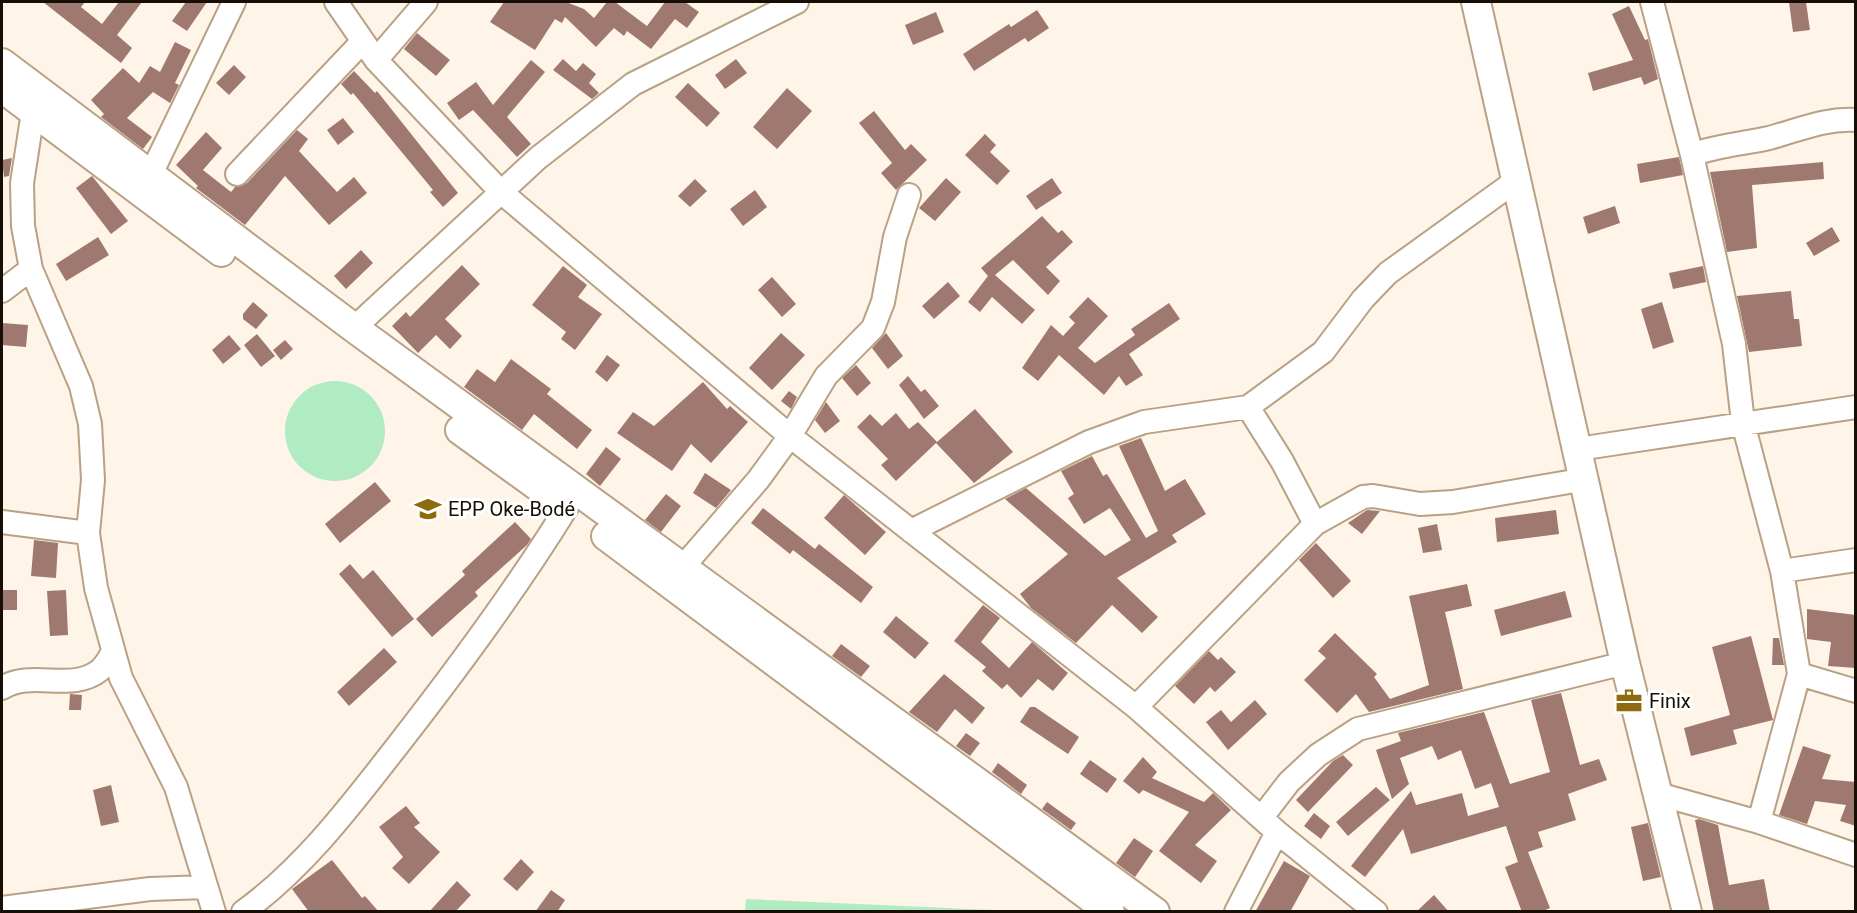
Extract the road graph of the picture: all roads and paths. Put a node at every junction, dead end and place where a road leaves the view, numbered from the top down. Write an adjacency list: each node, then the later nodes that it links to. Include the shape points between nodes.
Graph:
1 (234, 2): 14 (street)
2 (336, 2): 7 (street)
3 (426, 2): 8 (street)
4 (798, 2): 17 (street, via 633,84)
5 (1476, 2): 16 (main road)
6 (1652, 2): 13 (street)
7 (363, 41): 8 (street); 15 (street)
8 (376, 60): 17 (street)
9 (2, 63): 14 (main road)
10 (2, 88): 11 (main road)
11 (33, 112): 19 (street, via 22,183 23,226); 28 (main road)
12 (1856, 120): 13 (street, via 1814,123 1769,138)
13 (1692, 155): 24 (street, via 1734,344)
14 (151, 174): 21 (main road)
15 (237, 174)
16 (1517, 180): 22 (street, via 1388,273 1323,352); 26 (main road)
17 (501, 192): 21 (street); 25 (street)
18 (909, 195): 25 (street, via 873,328 826,376)
19 (31, 268): 20 (street); 32 (street, via 81,386 90,424 93,480)
20 (2, 291)
21 (354, 328): 34 (main road)
22 (1248, 407): 30 (street); 31 (street, via 1144,422 1089,442)
23 (1856, 407): 24 (street)
24 (1743, 423): 26 (street); 35 (street)
25 (790, 436): 31 (street); 34 (street, via 758,480)
26 (1578, 449): 27 (main road)
27 (1586, 479): 30 (street, via 1453,502 1420,504 1368,495); 36 (main road)
28 (567, 507): 49 (street, via 483,635 342,816 287,877); 50 (main road)
29 (2, 522): 32 (street)
30 (1315, 524): 41 (street)
31 (911, 531): 41 (street)
32 (88, 533): 37 (street, via 96,588 113,651)
33 (1856, 560): 35 (street)
34 (682, 568): 51 (main road)
35 (1782, 571): 38 (street)
36 (1625, 663): 42 (main road); 44 (street, via 1358,729 1318,755 1289,782)
37 (111, 674): 39 (street, via 81,679 26,679); 46 (street, via 176,787)
38 (1800, 674): 40 (street); 43 (street)
39 (2, 688)
40 (1856, 691)
41 (1136, 707): 44 (street)
42 (1658, 794): 43 (street); 54 (main road)
43 (1759, 822): 45 (street)
44 (1269, 824): 52 (street); 53 (street)
45 (1856, 855)
46 (205, 886): 47 (street); 48 (street)
47 (2, 908)
48 (214, 912)
49 (243, 912)
50 (1110, 912)
51 (1155, 912)
52 (1236, 912)
53 (1376, 912)
54 (1687, 912)

